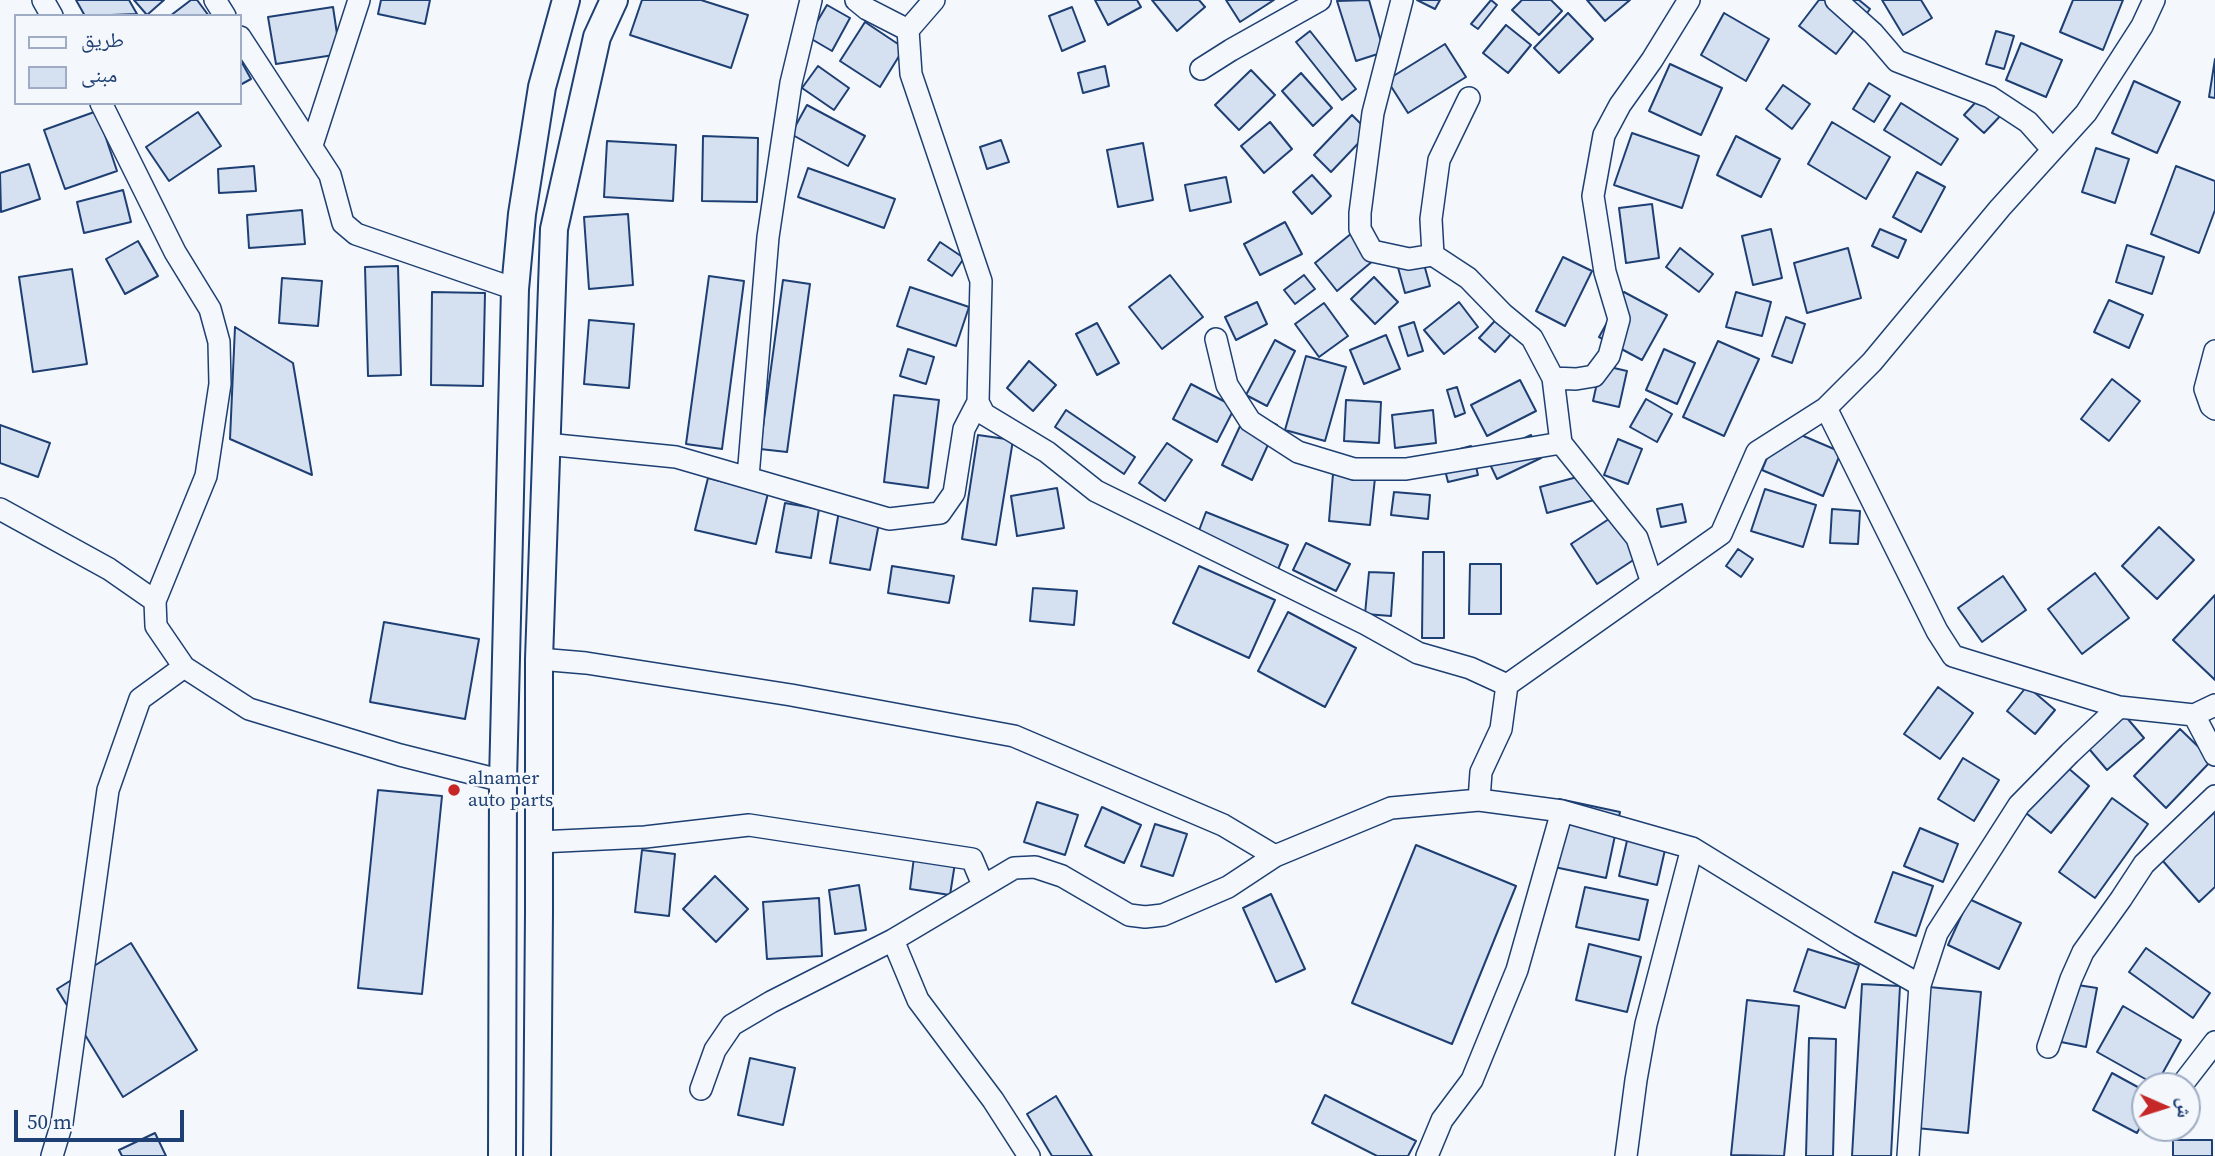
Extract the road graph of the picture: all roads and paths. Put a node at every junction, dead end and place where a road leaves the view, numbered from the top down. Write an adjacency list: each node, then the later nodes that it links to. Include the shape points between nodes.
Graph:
1 (359, 0): 17 (street)
2 (566, 0): 20 (street, via 542,87)
3 (614, 0): 28 (street, via 597,37 554,229)
4 (811, 0): 29 (street, via 791,83 768,237)
5 (856, 0): 12 (street)
6 (934, 0): 12 (street)
7 (1320, 0): 14 (street)
8 (1402, 0): 19 (street, via 1373,113 1360,229 1372,251 1409,259)
9 (1689, 0): 23 (street, via 1604,135 1593,196 1605,272 1619,319 1609,356 1594,376)
10 (1836, 0): 18 (street, via 1897,61 1990,97 2028,122)
11 (2154, 0): 18 (street, via 2086,113)
12 (908, 30): 24 (street, via 911,74 981,281)
13 (242, 40): 17 (street)
14 (1201, 69)
15 (1469, 98): 19 (street, via 1439,160 1431,219)
16 (102, 105): 32 (street, via 175,252 210,309 219,342 220,384 206,476)
17 (312, 145): 20 (street, via 331,175 343,223 356,234)
18 (2052, 149): 25 (street, via 1872,362)
19 (1433, 255): 23 (street, via 1468,278 1532,338)
20 (515, 289): 40 (street)
21 (1216, 340): 27 (street, via 1227,385 1250,421 1298,452 1354,469 1406,470)
22 (2215, 351): 26 (street, via 2205,389)
23 (1553, 378): 27 (street)
24 (978, 402): 29 (street, via 964,429 954,493 940,513 889,519); 35 (street, via 984,414 1047,452 1096,491 1418,653)
25 (1826, 408): 31 (street, via 1758,452 1721,534); 37 (street, via 1953,656)
26 (2215, 409)
27 (1561, 443): 31 (street, via 1637,538)
28 (547, 444): 29 (street, via 676,457); 33 (street)
29 (748, 477)
30 (0, 509): 32 (street, via 109,569)
31 (1652, 583): 35 (street)
32 (155, 601): 34 (street, via 156,626)
33 (539, 659): 44 (street); 46 (street, via 791,695 1014,736 1223,825)
34 (184, 667): 40 (street, via 248,709); 56 (street, via 140,699 108,790 62,1123)
35 (1507, 685): 42 (street, via 1501,729 1481,772)
36 (2215, 705): 38 (street)
37 (2119, 707): 38 (street); 51 (street, via 2019,805 1937,933)
38 (2194, 715): 39 (street)
39 (2215, 755)
40 (503, 781): 48 (street)
41 (2215, 796): 53 (street, via 2144,864 2083,952)
42 (1479, 800): 43 (street); 46 (street, via 1391,807)
43 (1562, 811): 45 (street); 60 (street, via 1517,970 1472,1080 1442,1120)
44 (539, 842): 47 (street, via 645,837 749,825 972,859); 49 (street)
45 (1692, 848): 51 (street); 61 (street, via 1646,1024)
46 (1275, 856): 47 (street, via 1228,887 1163,915 1129,915 1062,876 1035,867 1014,868)
47 (983, 885): 50 (street)
48 (501, 912): 49 (street); 57 (street)
49 (539, 912): 58 (street)
50 (893, 940): 55 (street, via 732,1025 715,1050); 59 (street, via 918,1000)
51 (1920, 985): 62 (street)
52 (2215, 1042): 54 (street)
53 (2048, 1047)
54 (2192, 1072)
55 (701, 1088)
56 (52, 1156)
57 (502, 1156)
58 (537, 1156)
59 (1029, 1156)
60 (1427, 1156)
61 (1626, 1156)
62 (1908, 1156)

